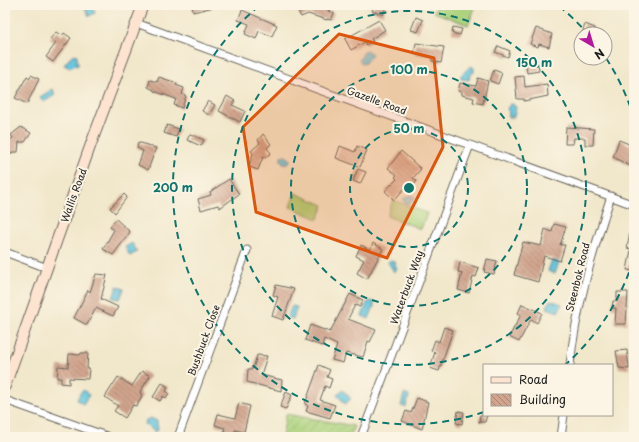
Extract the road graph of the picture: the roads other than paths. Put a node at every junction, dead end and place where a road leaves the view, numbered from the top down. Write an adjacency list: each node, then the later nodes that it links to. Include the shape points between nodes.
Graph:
1 (143, 5): 2 (street, Wallis Road)
2 (136, 23): 3 (street, Gazelle Road); 8 (street, Wallis Road)
3 (470, 145): 4 (street, Gazelle Road); 15 (street, Waterbuck Way)
4 (611, 196): 5 (street, Gazelle Road); 9 (street, Steenbok Road, via 588,267)
5 (634, 205)
6 (247, 250): 14 (street, Bushbuck Close)
7 (5, 252): 8 (street)
8 (47, 268): 10 (street, Wallis Road)
9 (570, 364)
10 (5, 386)
11 (5, 400): 13 (street)
12 (564, 416): 16 (street)
13 (108, 437)
14 (178, 437)
15 (361, 437)
16 (561, 437)

